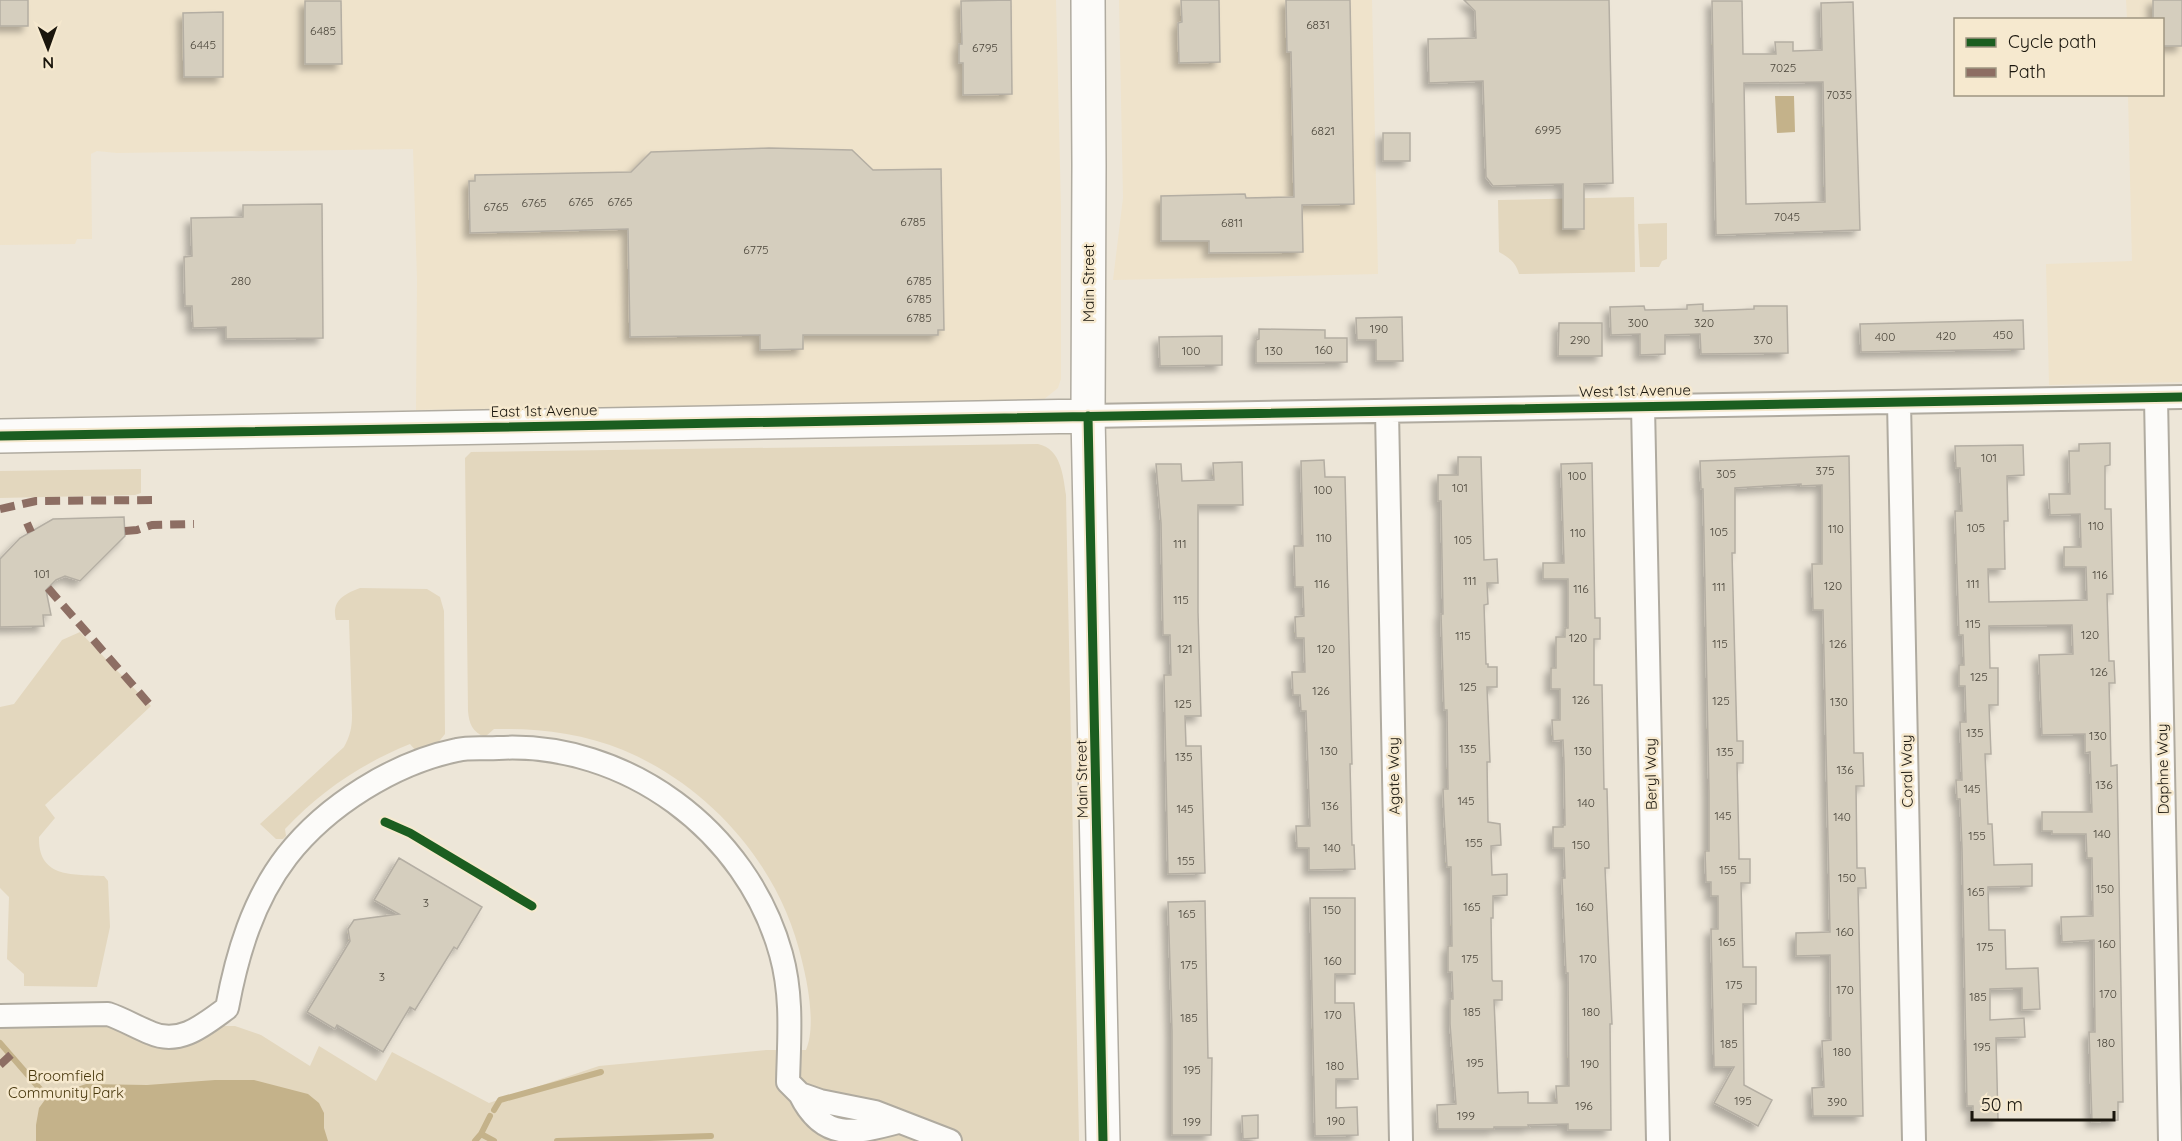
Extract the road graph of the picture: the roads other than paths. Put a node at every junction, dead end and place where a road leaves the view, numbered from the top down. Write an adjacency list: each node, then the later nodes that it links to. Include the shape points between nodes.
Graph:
1 (1088, 0): 7 (main road, Main Street)
2 (2182, 397): 3 (street, West 1st Avenue)
3 (2156, 398): 4 (street, West 1st Avenue); 15 (street, Daphne Way)
4 (1899, 402): 5 (street, West 1st Avenue); 14 (street, Coral Way)
5 (1643, 406): 6 (street, West 1st Avenue); 13 (street, Beryl Way)
6 (1387, 411): 7 (street, West 1st Avenue); 12 (street, Agate Way)
7 (1088, 416): 8 (main road, East 1st Avenue); 11 (main road, Main Street)
8 (0, 436)
9 (0, 1016): 10 (street, via 108,1014 163,1036 194,1031 227,1008 245,933 256,908 281,865 322,819 378,780 457,750 548,750 600,762 643,781 690,813 728,851 752,886 780,951 790,1001 788,1082 801,1094 809,1113 829,1129 844,1133 898,1122)
10 (950, 1141)
11 (1103, 1141)
12 (1401, 1141)
13 (1658, 1141)
14 (1914, 1141)
15 (2170, 1141)

